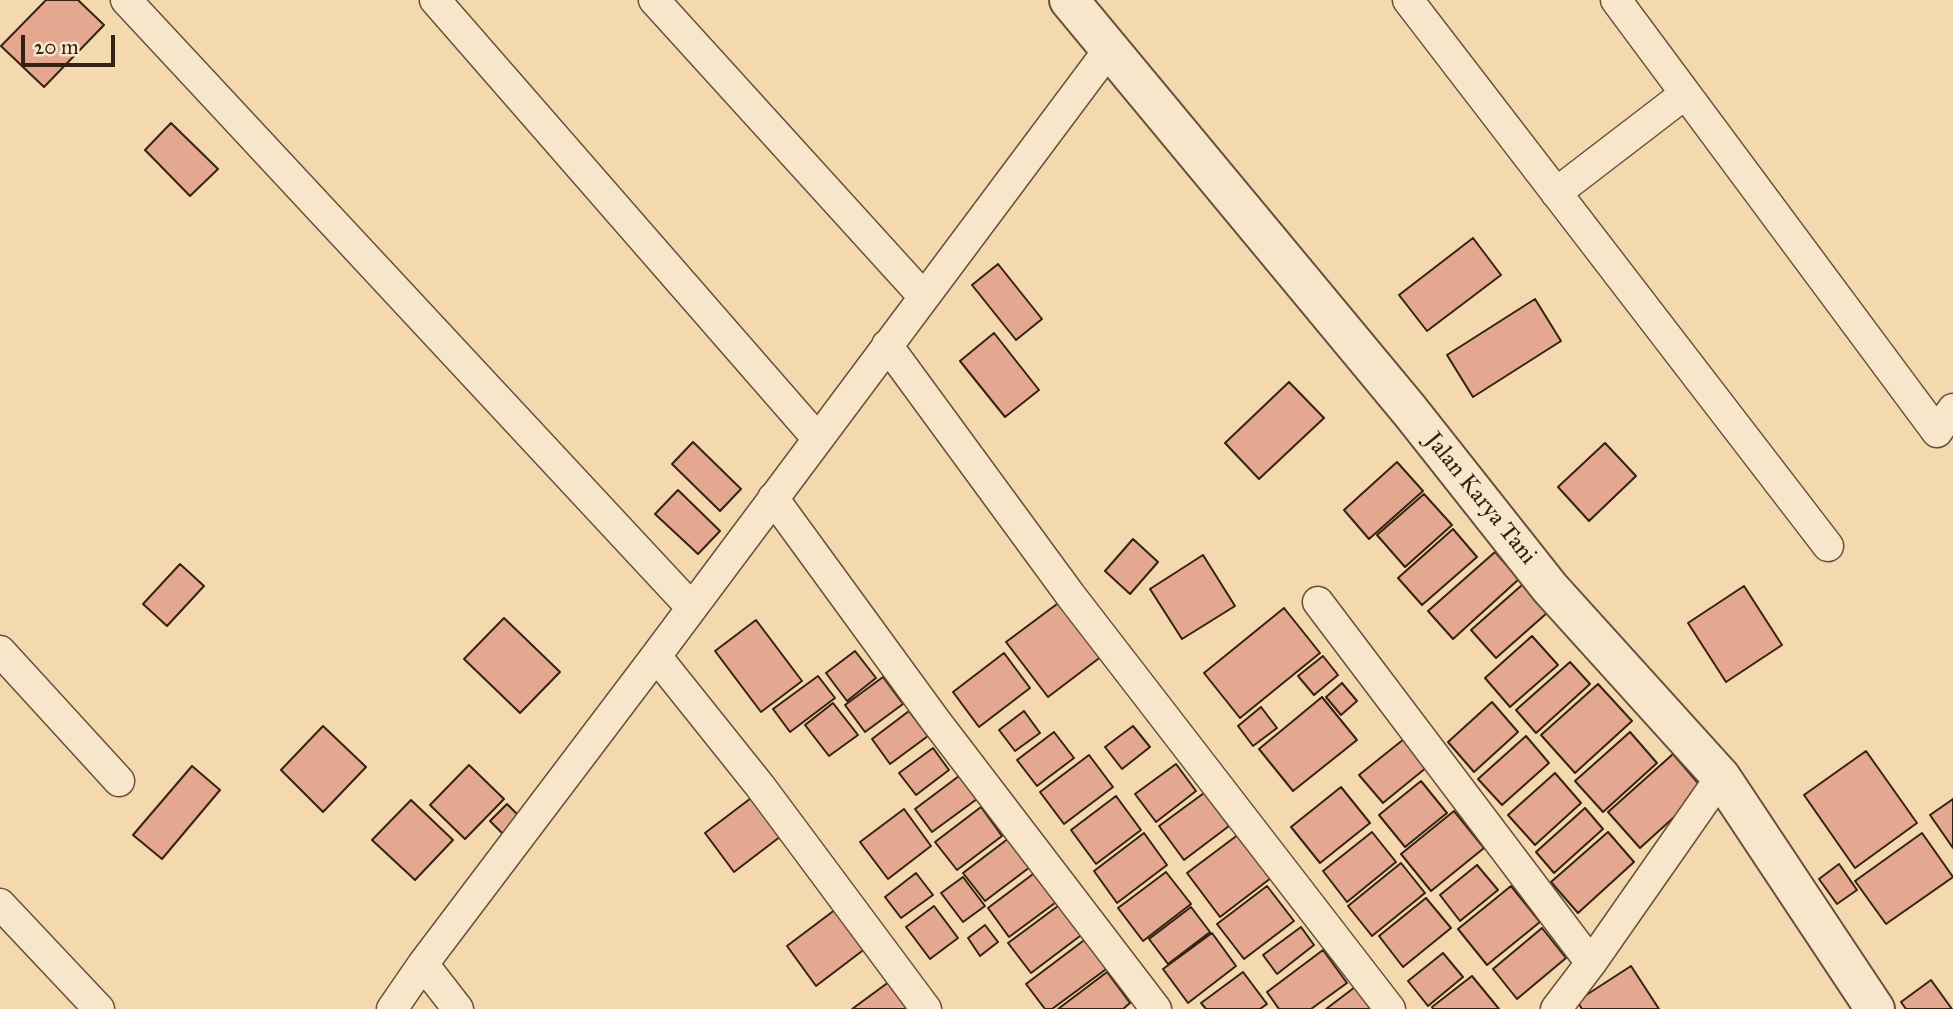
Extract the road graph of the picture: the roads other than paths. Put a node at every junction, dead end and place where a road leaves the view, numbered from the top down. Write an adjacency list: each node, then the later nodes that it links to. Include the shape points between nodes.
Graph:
1 (126, 0): 17 (street)
2 (435, 0): 13 (street)
3 (654, 0): 10 (street)
4 (1069, 0): 7 (street, Jalan Karya Tani)
5 (1408, 0): 9 (street)
6 (1616, 0): 8 (street)
7 (1111, 47): 10 (street); 20 (street, Jalan Karya Tani, via 1550,588)
8 (1685, 94): 9 (street); 12 (street, via 1937,432)
9 (1556, 193): 15 (street)
10 (923, 296): 11 (street)
11 (887, 345): 13 (street); 30 (street, via 1071,596)
12 (1953, 409)
13 (817, 438): 14 (street)
14 (773, 498): 17 (street); 29 (street, via 935,720)
15 (1828, 546)
16 (1318, 601): 23 (street)
17 (692, 608): 19 (street)
18 (0, 651): 21 (street)
19 (656, 656): 24 (street); 28 (street, via 760,786)
20 (1721, 776): 23 (street); 32 (street, Jalan Karya Tani)
21 (119, 782)
22 (0, 904): 25 (street)
23 (1591, 963): 31 (street)
24 (423, 964): 26 (street); 27 (street)
25 (99, 1009)
26 (392, 1009)
27 (457, 1009)
28 (926, 1009)
29 (1156, 1009)
30 (1390, 1009)
31 (1556, 1009)
32 (1875, 1009)

